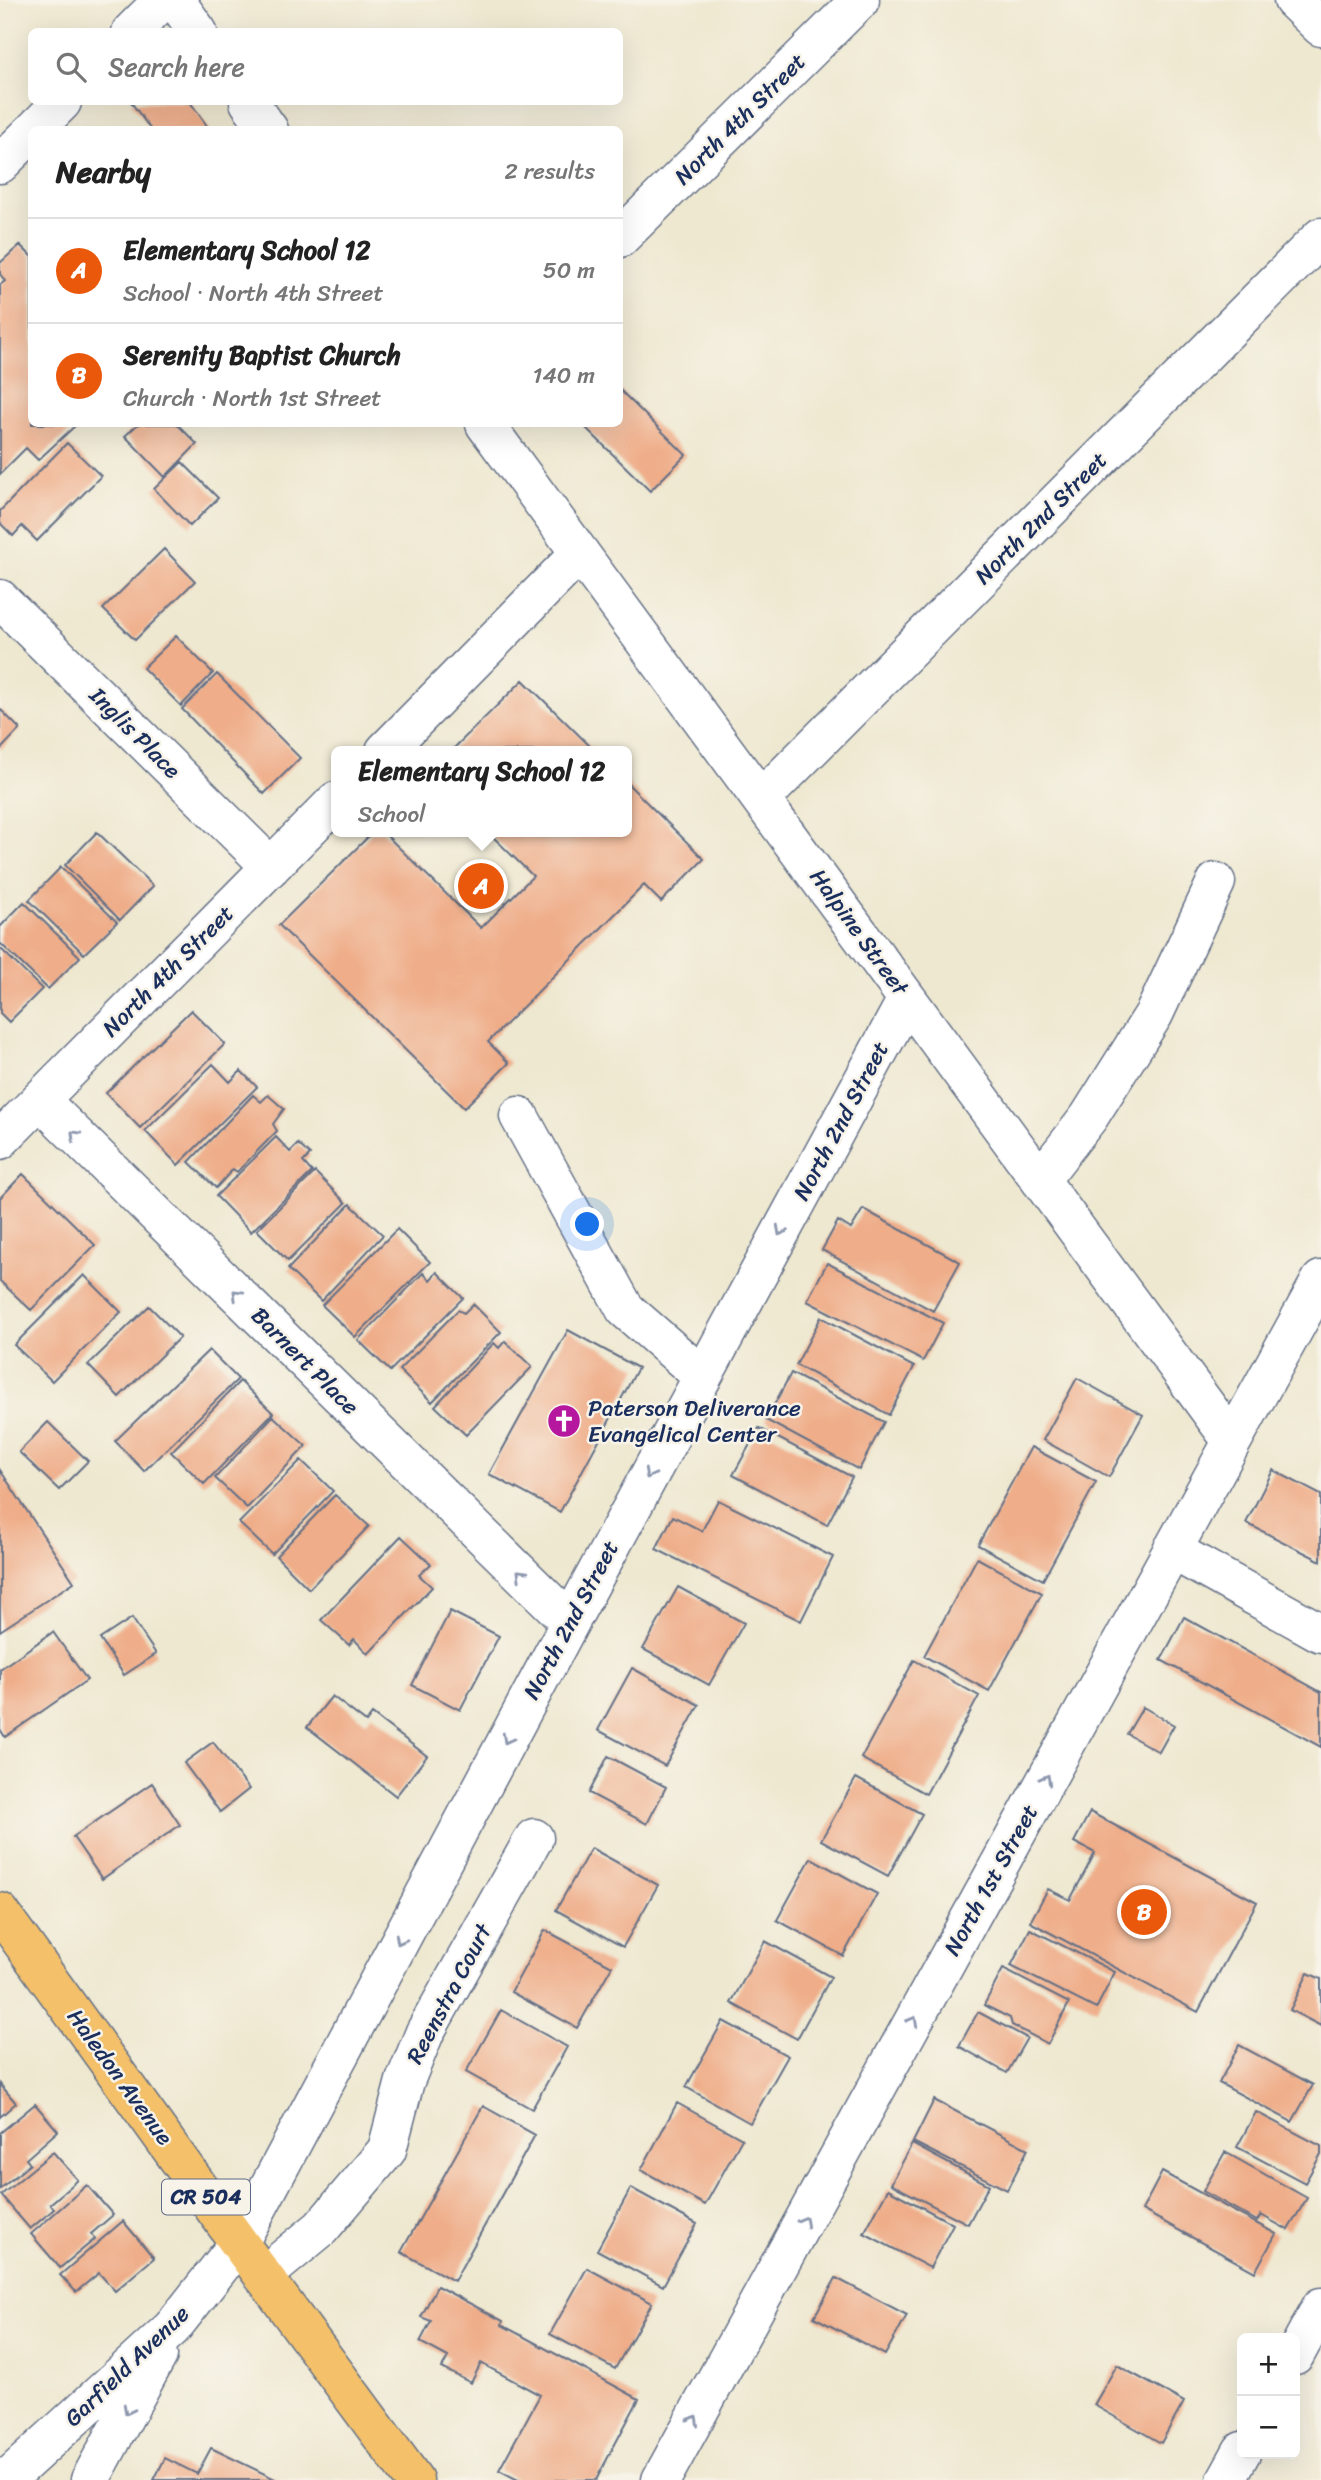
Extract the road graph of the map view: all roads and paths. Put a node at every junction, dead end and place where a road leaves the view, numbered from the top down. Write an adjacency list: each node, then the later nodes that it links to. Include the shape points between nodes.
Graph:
1 (163, 0): 6 (street)
2 (175, 0): 7 (street)
3 (860, 0): 14 (street, North 4th Street)
4 (1293, 0): 5 (street)
5 (1321, 27)
6 (135, 28)
7 (195, 28)
8 (59, 105): 10 (street)
9 (251, 105): 11 (street)
10 (38, 126)
11 (267, 126)
12 (28, 136): 13 (street)
13 (0, 164)
14 (623, 235)
15 (1321, 237): 20 (street, North 2nd Street)
16 (487, 427): 17 (street, Halpine Street)
17 (580, 553): 19 (street); 20 (street, Halpine Street)
18 (0, 599): 22 (street, Inglis Place)
19 (390, 746)
20 (761, 799): 24 (street, Halpine Street)
21 (331, 806): 22 (street, North 4th Street)
22 (271, 867): 25 (street, North 4th Street)
23 (1216, 882): 28 (street, via 1154,1014 1089,1117)
24 (907, 999): 28 (street, Halpine Street); 30 (street, North 2nd Street, one-way to 30)
25 (40, 1100): 27 (street, North 4th Street); 33 (street, Barnert Place, one-way to 25)
26 (519, 1116): 30 (street, via 625,1309)
27 (0, 1140)
28 (1040, 1180): 31 (street, Halpine Street)
29 (1321, 1280): 31 (street, North 1st Street)
30 (702, 1376): 33 (street, North 2nd Street, one-way to 33)
31 (1232, 1441): 32 (street, North 1st Street)
32 (1172, 1550): 34 (street); 46 (street, North 1st Street, one-way to 32)
33 (570, 1622): 37 (street, North 2nd Street, one-way to 37)
34 (1321, 1633)
35 (534, 1838): 38 (street, Reenstra Court, via 425,2032 405,2081 387,2150 321,2228)
36 (0, 1912): 37 (main road, Haledon Avenue / CR 504)
37 (239, 2243): 38 (main road, Haledon Avenue / CR 504); 40 (street, Garfield Avenue)
38 (263, 2276): 45 (main road, Haledon Avenue / CR 504)
39 (1321, 2307): 41 (street)
40 (172, 2328): 43 (street, Garfield Avenue); 44 (street, one-way to 44)
41 (1300, 2346)
42 (1238, 2459): 47 (street)
43 (6, 2480)
44 (90, 2480)
45 (414, 2480)
46 (661, 2480)
47 (1226, 2480)

